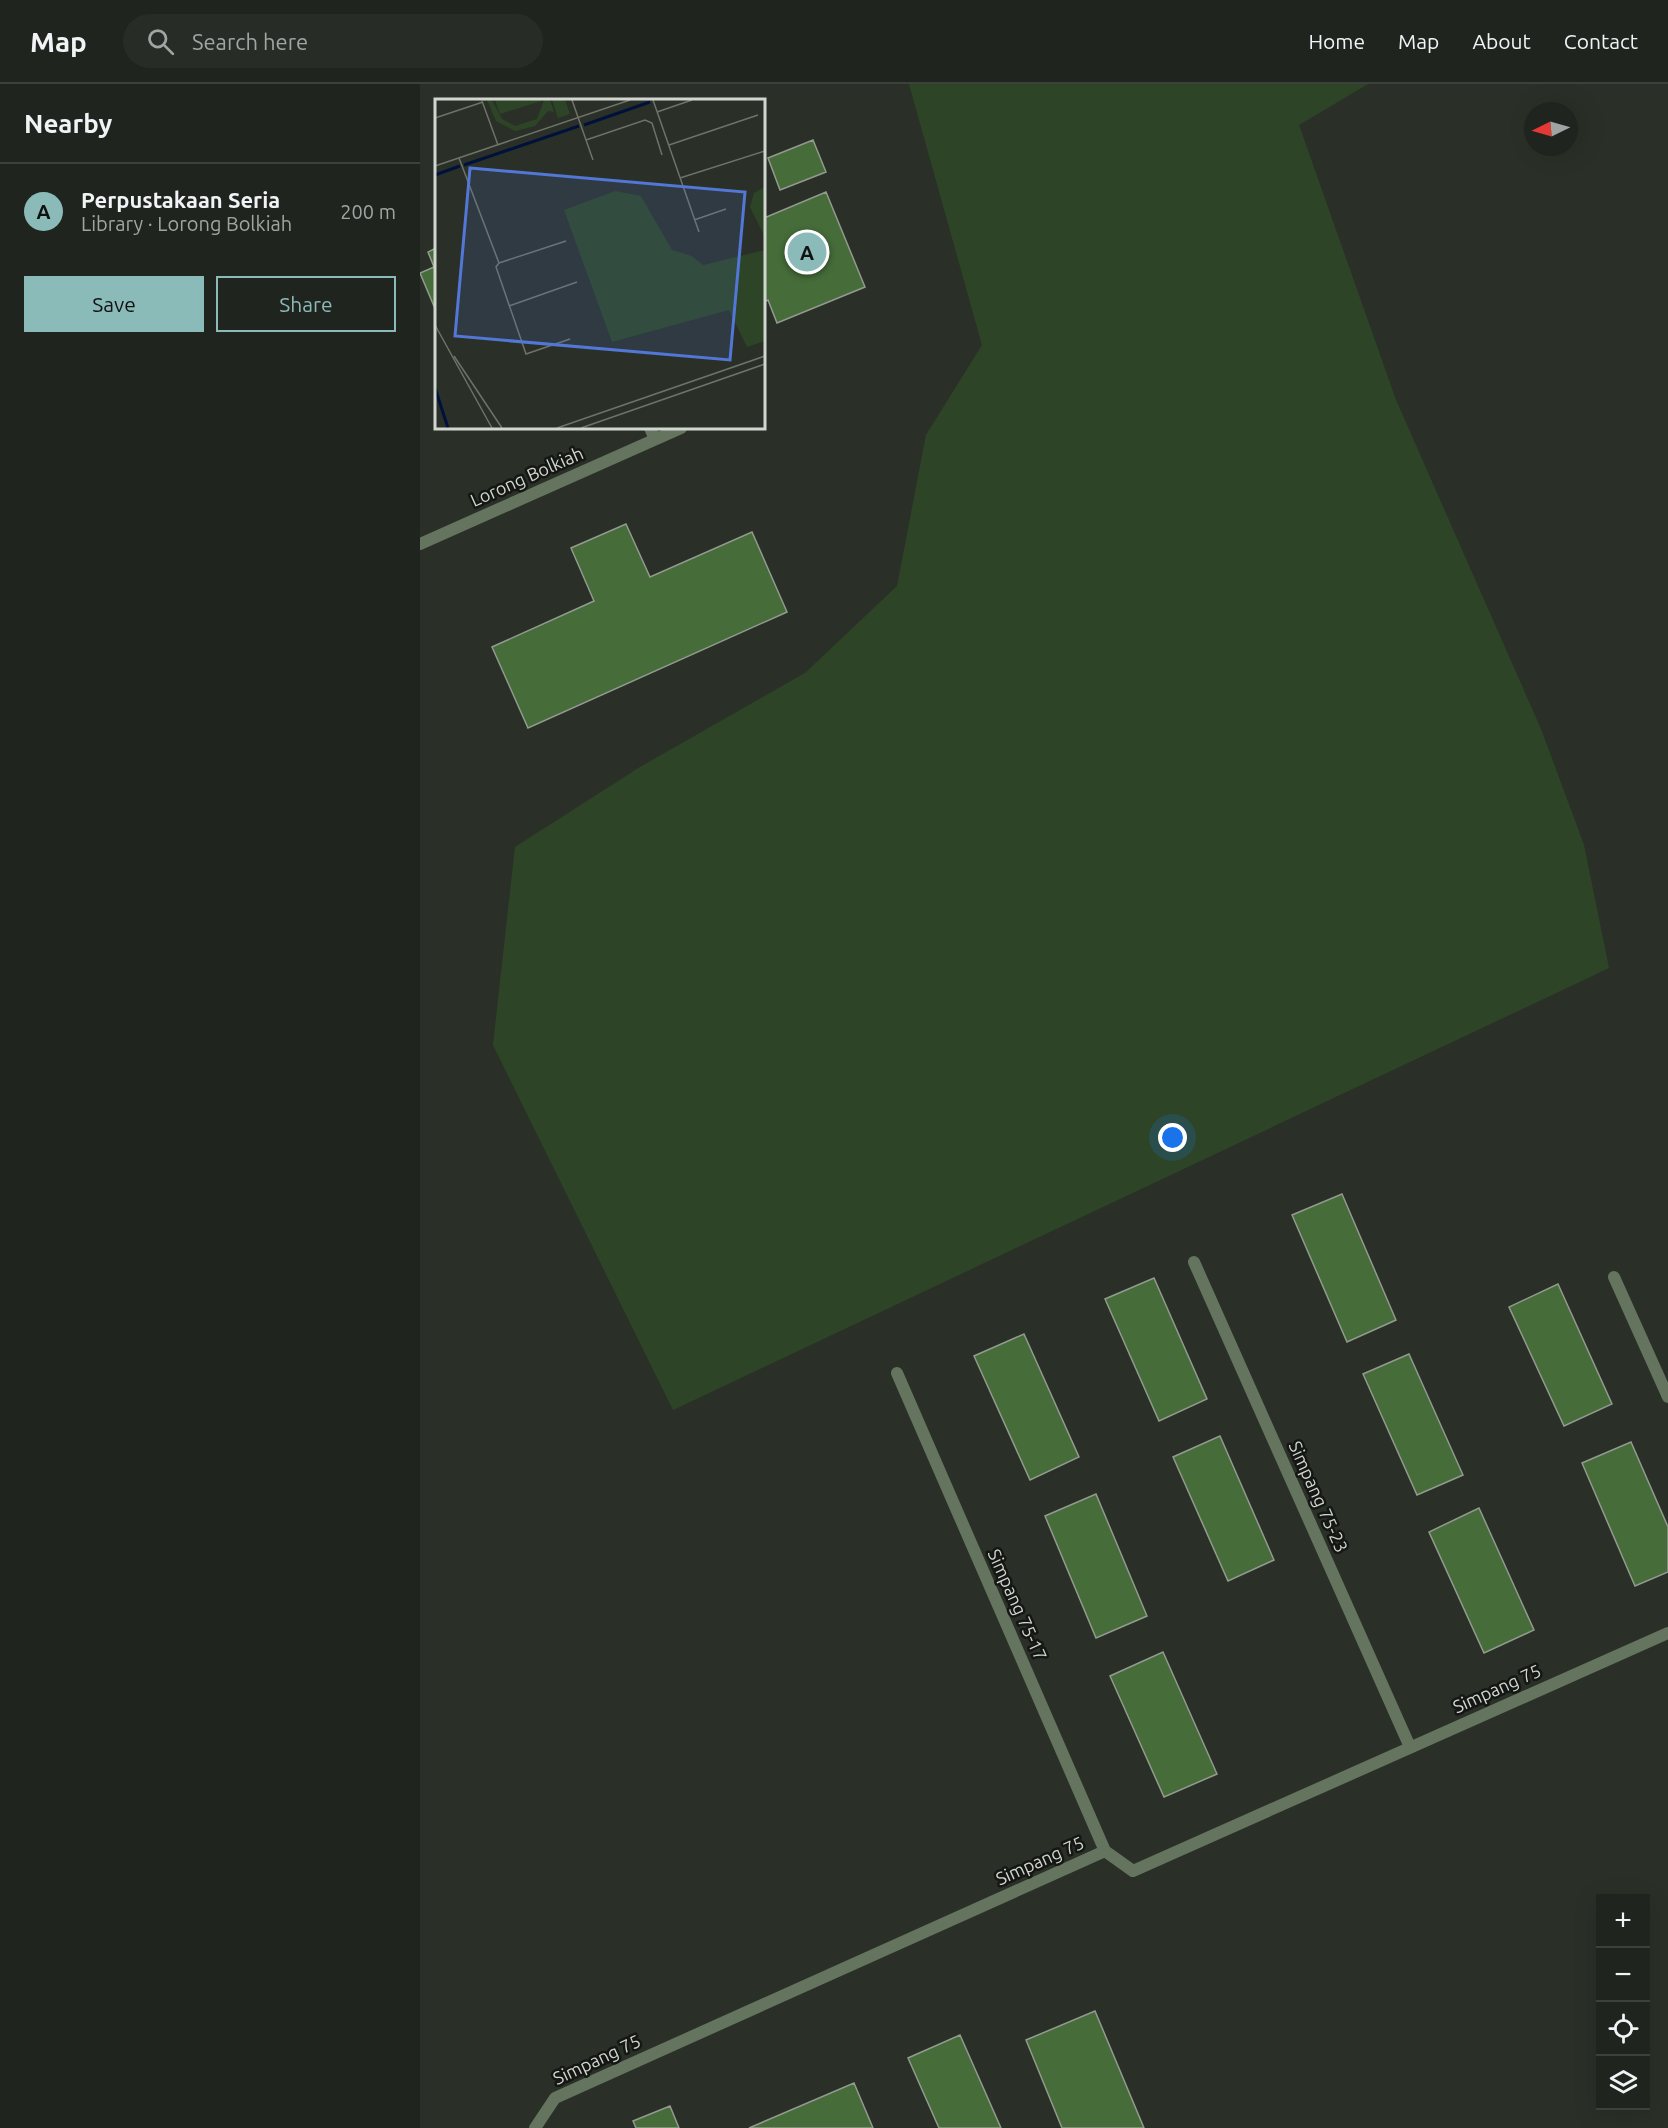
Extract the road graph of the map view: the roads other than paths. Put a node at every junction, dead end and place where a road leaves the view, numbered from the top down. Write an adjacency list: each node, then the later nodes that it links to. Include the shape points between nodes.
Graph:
1 (675, 429): 2 (street, Lorong Bolkiah)
2 (653, 433): 3 (street, Lorong Bolkiah)
3 (420, 544)
4 (1194, 1262): 9 (street, Simpang 75-23)
5 (1614, 1277): 7 (street)
6 (897, 1372): 10 (street, Simpang 75-17)
7 (1668, 1397)
8 (1668, 1633): 9 (street, Simpang 75)
9 (1410, 1747): 10 (street, Simpang 75, via 1133,1871)
10 (1105, 1851): 11 (street, Simpang 75, via 555,2098)
11 (535, 2128)

